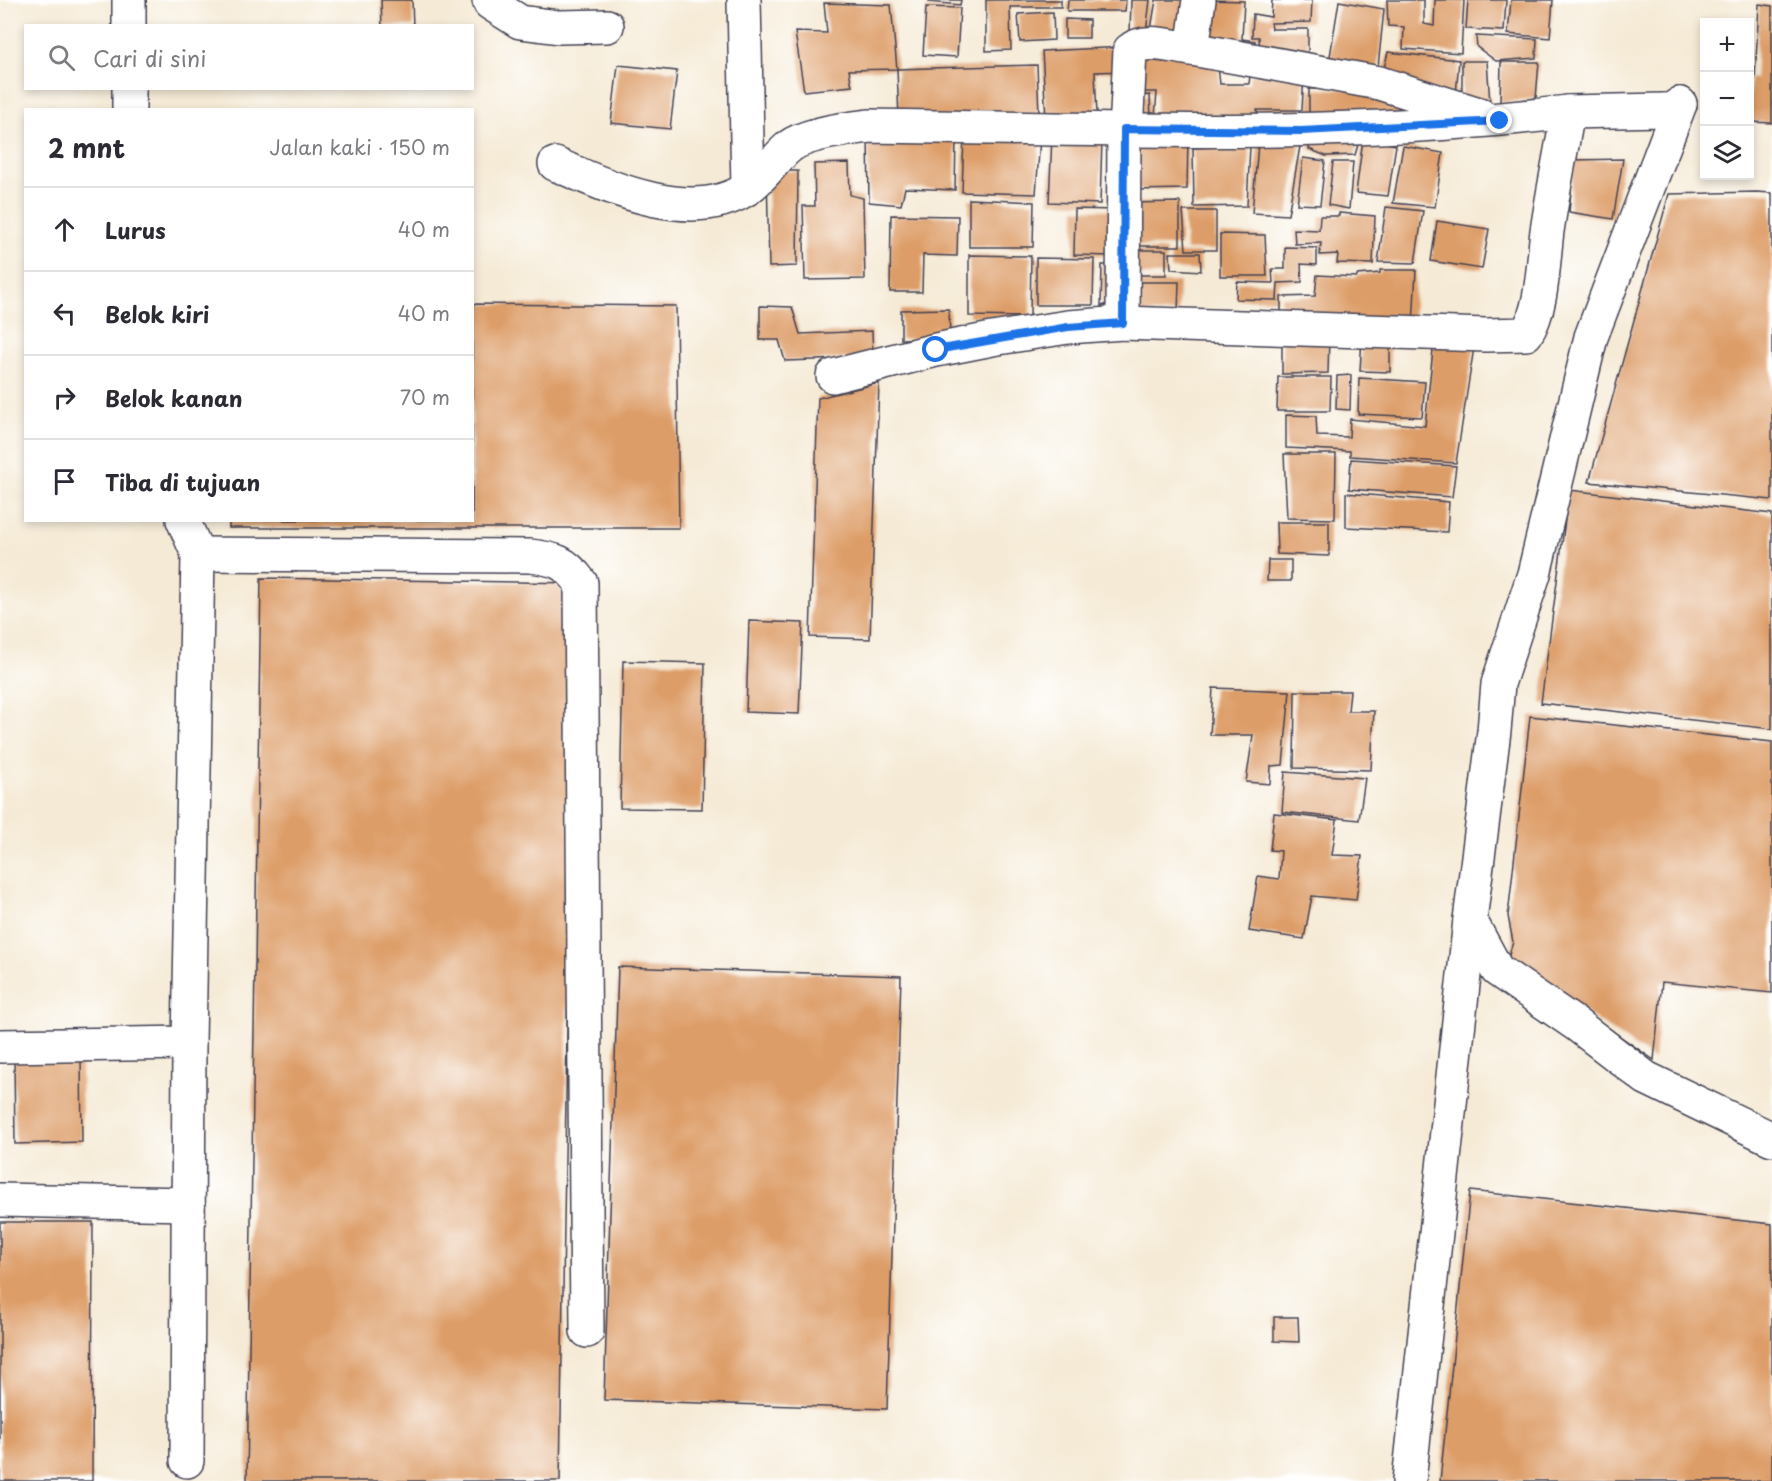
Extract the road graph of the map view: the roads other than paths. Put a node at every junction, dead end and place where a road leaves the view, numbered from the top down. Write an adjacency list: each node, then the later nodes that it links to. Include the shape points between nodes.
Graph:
1 (129, 0): 5 (street)
2 (489, 0): 6 (street, via 520,22 559,27)
3 (744, 0): 14 (street)
4 (1199, 0): 7 (street)
5 (129, 24)
6 (607, 26)
7 (1192, 49): 11 (street, via 1379,83); 12 (street, via 1148,43 1137,44 1130,50)
8 (129, 90): 9 (street)
9 (129, 108)
10 (1568, 112): 11 (street); 15 (street, via 1537,308 1526,334); 19 (street, via 1664,110 1680,104 1591,338 1534,574 1498,684)
11 (1500, 121): 12 (street, via 1301,131)
12 (1124, 129): 14 (street, via 870,126 836,130 792,145); 15 (street)
13 (555, 164): 14 (street, via 596,182 667,202 721,201)
14 (748, 188)
15 (1123, 323): 16 (street, via 992,339)
16 (833, 376)
17 (184, 522): 18 (street)
18 (198, 554): 20 (street); 25 (street, via 530,556 558,561 570,568 581,583)
19 (1470, 920): 22 (street, via 1497,970 1646,1078); 27 (street)
20 (189, 1042): 21 (street); 24 (street)
21 (0, 1046)
22 (1772, 1139)
23 (0, 1200): 24 (street)
24 (188, 1204): 26 (street)
25 (587, 1331)
26 (187, 1461)
27 (1409, 1481)

